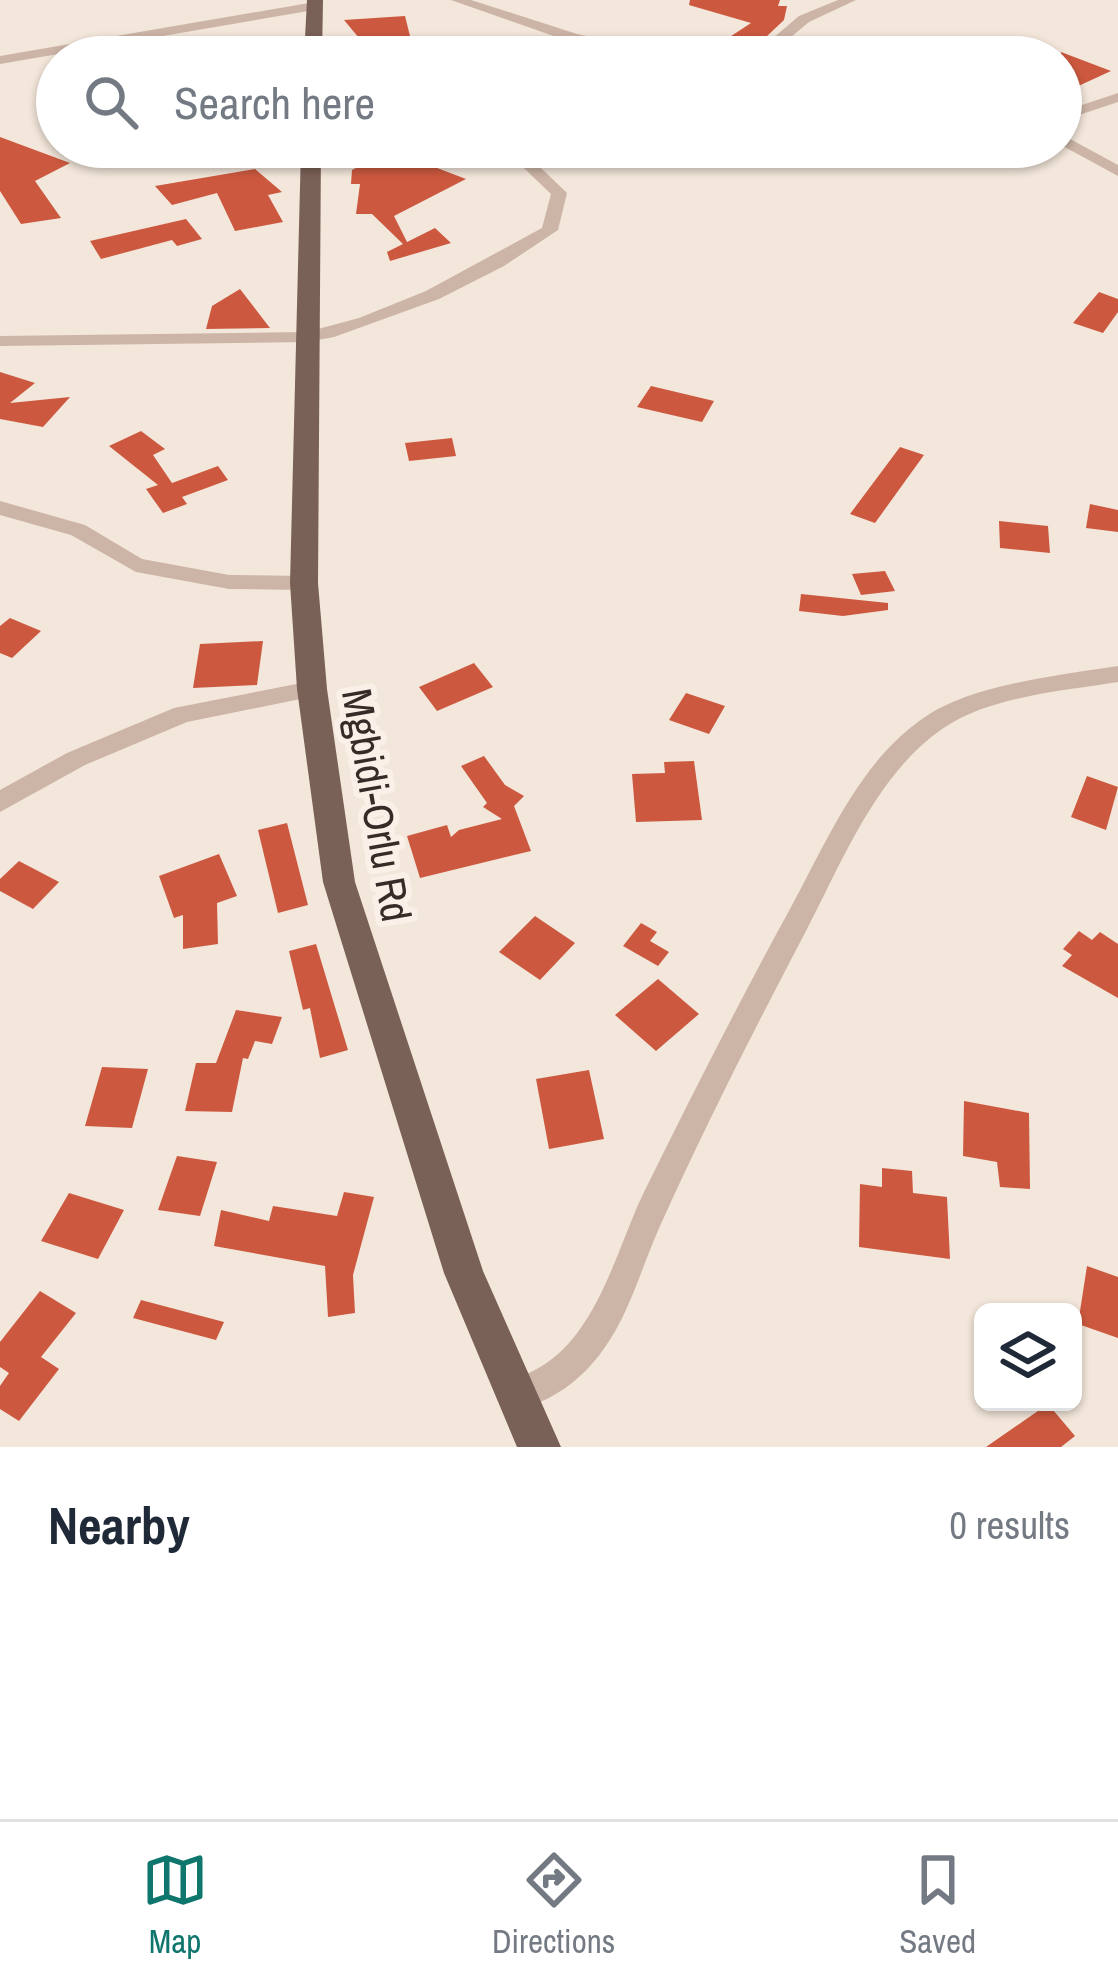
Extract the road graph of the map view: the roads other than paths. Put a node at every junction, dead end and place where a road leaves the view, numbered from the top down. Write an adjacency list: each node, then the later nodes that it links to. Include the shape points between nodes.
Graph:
1 (458, 0): 6 (street)
2 (849, 0): 7 (street, via 800,13)
3 (315, 3): 4 (street); 5 (main road)
4 (133, 36)
5 (314, 36)
6 (568, 36)
7 (778, 36)
8 (36, 53): 9 (street)
9 (0, 60)
10 (1118, 97): 11 (street)
11 (1082, 110)
12 (1082, 151): 15 (street)
13 (311, 168): 16 (main road, Mgbidi-Orlu Rd)
14 (532, 168): 16 (street, via 559,193 550,230 371,321)
15 (1118, 171)
16 (307, 337): 17 (street); 19 (main road, Mgbidi-Orlu Rd)
17 (0, 341)
18 (0, 508): 19 (street, via 78,530 136,566 230,582)
19 (304, 583): 21 (main road, Mgbidi-Orlu Rd)
20 (1118, 674): 23 (street, via 1040,687 937,719 902,751 854,816 731,1043 607,1314 565,1369)
21 (312, 689): 22 (street, via 182,714); 23 (main road, Mgbidi-Orlu Rd, via 339,882 464,1273)
22 (0, 802)
23 (515, 1394): 24 (main road, Mgbidi-Orlu Rd)
24 (539, 1447)

